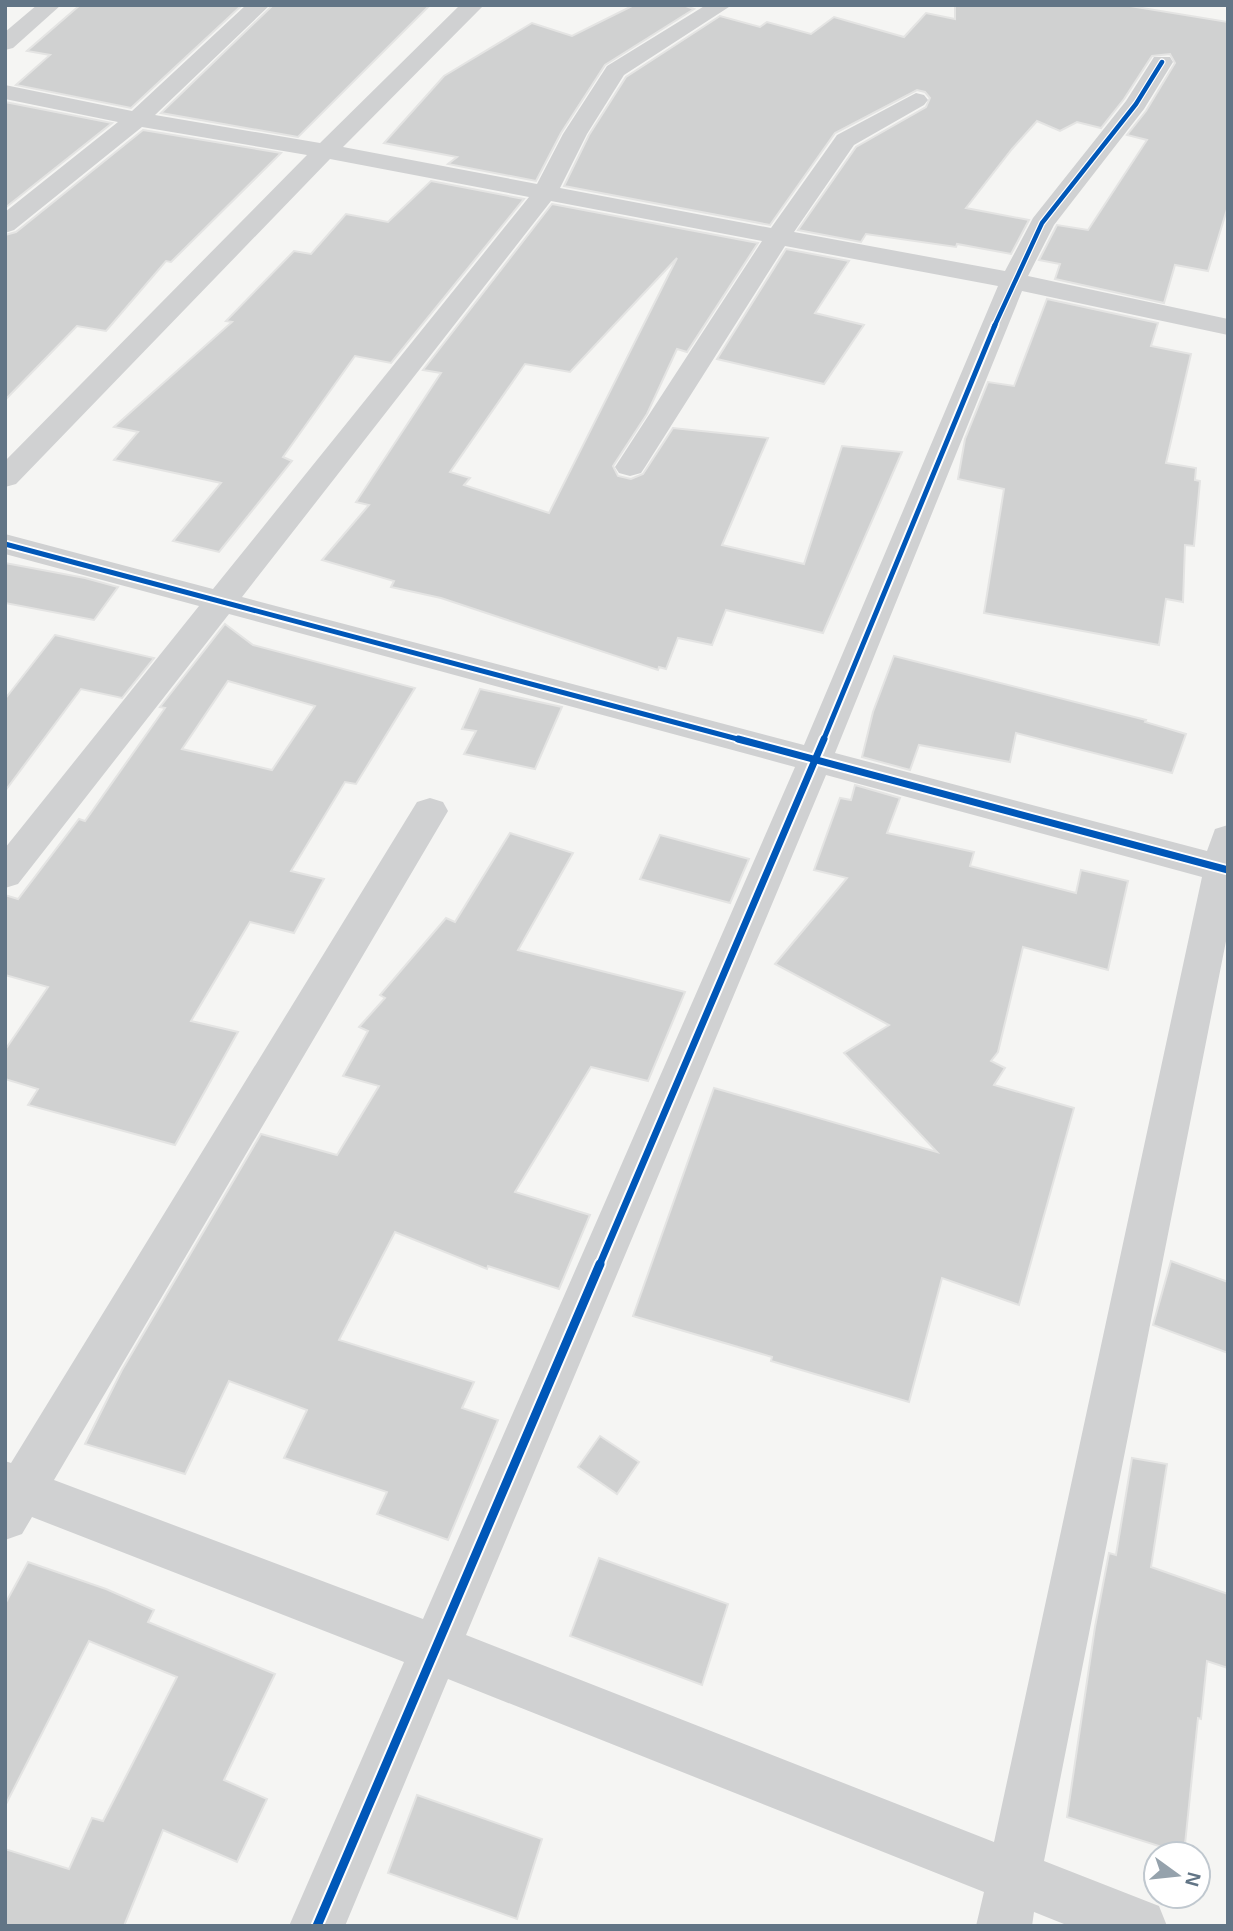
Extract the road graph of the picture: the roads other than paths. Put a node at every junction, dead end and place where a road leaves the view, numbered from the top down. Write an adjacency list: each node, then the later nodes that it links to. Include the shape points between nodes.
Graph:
1 (50, 5): 5 (street)
2 (259, 5): 9 (street)
3 (473, 5): 10 (street)
4 (721, 5): 11 (street, via 615,71)
5 (5, 43)
6 (1162, 62): 14 (street, via 1136,104 1042,223)
7 (5, 92): 9 (street)
8 (916, 100): 13 (street, via 845,140)
9 (137, 119): 10 (street); 12 (street)
10 (325, 151): 11 (street); 17 (street)
11 (544, 194): 13 (street); 19 (street)
12 (5, 225)
13 (777, 238): 14 (street); 16 (street)
14 (1013, 281): 15 (street); 20 (street)
15 (1228, 327)
16 (630, 467)
17 (5, 478)
18 (5, 544): 19 (street)
19 (221, 601): 20 (street); 23 (street)
20 (815, 760): 22 (street); 25 (street)
21 (430, 811): 24 (street)
22 (1226, 859): 26 (street)
23 (5, 874)
24 (11, 1498): 25 (street)
25 (434, 1648): 26 (street); 27 (street)
26 (1015, 1876): 28 (street); 29 (street)
27 (317, 1926)
28 (1004, 1926)
29 (1139, 1926)

